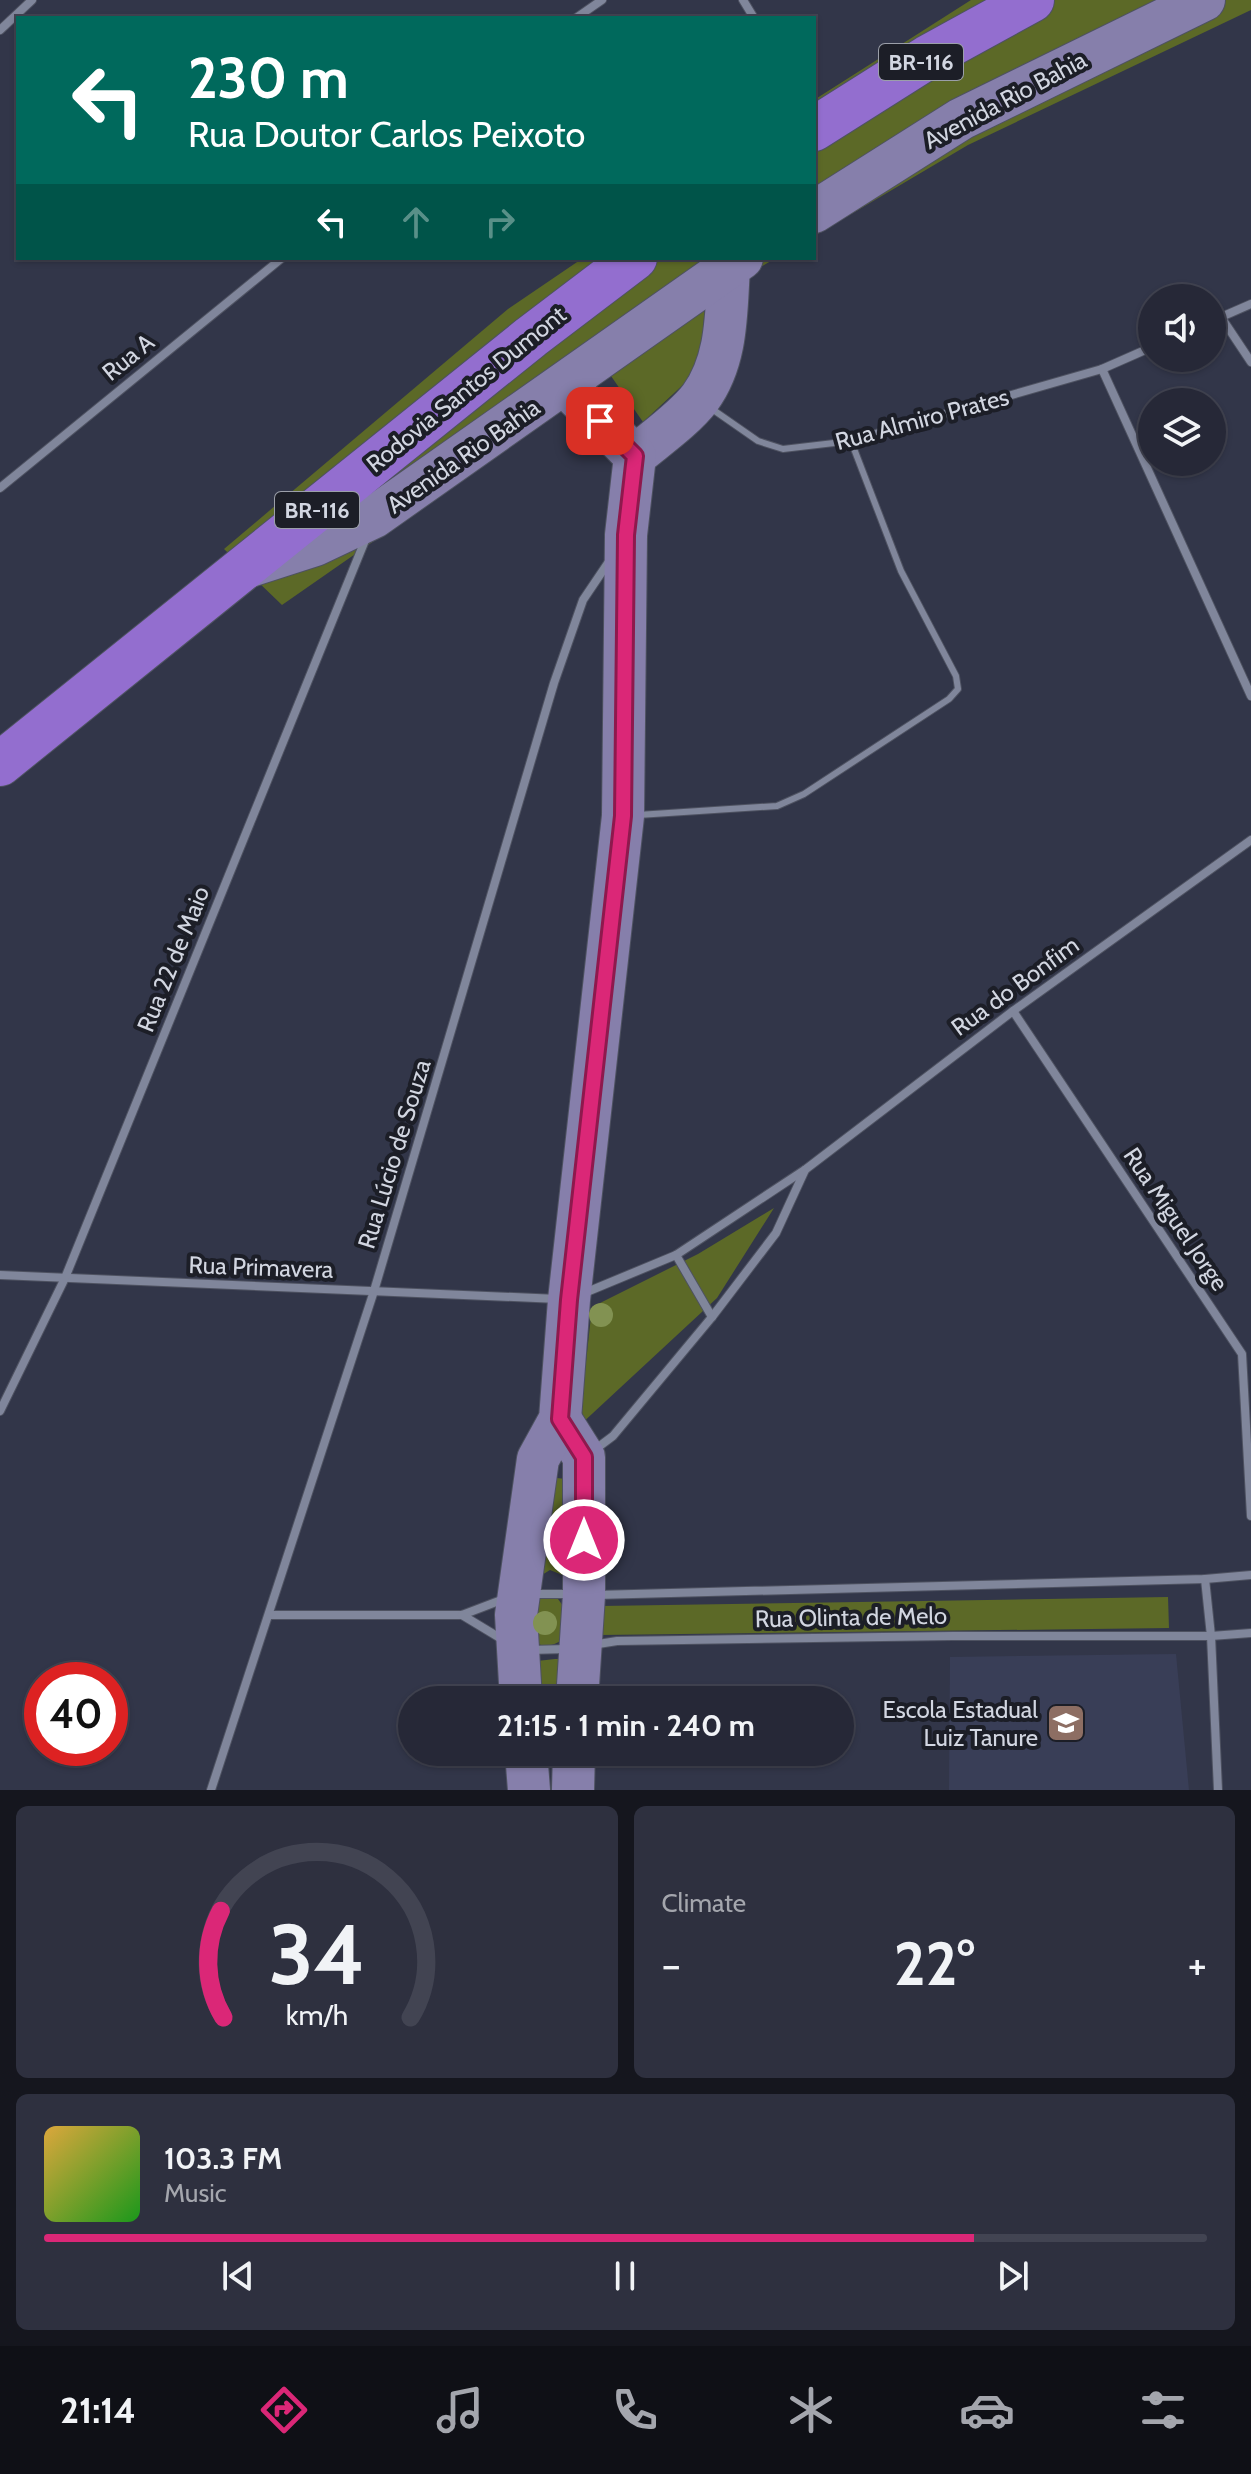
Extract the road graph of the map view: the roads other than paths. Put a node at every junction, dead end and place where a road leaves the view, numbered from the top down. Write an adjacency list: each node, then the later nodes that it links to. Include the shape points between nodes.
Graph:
1 (32, 0): 6 (street)
2 (602, 0): 5 (street)
3 (1032, 0): 7 (highway, BR-116)
4 (1204, 0): 8 (street, Avenida Rio Bahia, via 961,119)
5 (579, 16)
6 (0, 30)
7 (816, 125)
8 (816, 211)
9 (280, 260): 22 (street, Rua A)
10 (632, 260): 25 (highway, Rodovia Santos Dumont / BR-116)
11 (735, 262): 18 (street, Avenida Rio Bahia); 19 (street, via 723,348)
12 (1251, 304): 13 (street)
13 (1226, 315)
14 (1226, 330): 16 (street)
15 (1138, 353): 17 (street, Rua Almiro Prates)
16 (1251, 362)
17 (1102, 369): 20 (street, Rua Almiro Prates); 26 (street)
18 (565, 385): 21 (street); 23 (street, Avenida Rio Bahia)
19 (699, 400): 20 (lane, Rua Almiro Prates, via 758,441 783,449); 21 (street)
20 (851, 441): 28 (lane, via 901,571 958,689 804,794 777,806)
21 (635, 456): 24 (street)
22 (0, 488)
23 (374, 517): 25 (street, Avenida Rio Bahia, via 315,545); 34 (street, Rua 22 de Maio)
24 (626, 535): 28 (street); 35 (street, Rua Lúcio de Souza, via 583,600 554,683)
25 (246, 568): 27 (highway, Rodovia Santos Dumont / BR-116)
26 (1251, 696)
27 (0, 764)
28 (623, 816): 36 (street)
29 (1251, 840): 30 (street, Rua do Bonfim)
30 (1013, 1011): 31 (street, Rua do Bonfim); 38 (street, Rua Miguel Jorge)
31 (806, 1169): 32 (street, Rua do Bonfim); 37 (street, Rua do Bonfim, via 776,1233)
32 (676, 1255): 36 (street, Rua do Bonfim); 37 (street)
33 (0, 1275): 34 (street, Rua Primavera)
34 (65, 1278): 35 (street, Rua Primavera); 39 (street, Rua 22 de Maio)
35 (374, 1291): 36 (street, Rua Primavera); 46 (street, Rua Lúcio de Souza)
36 (569, 1300): 40 (street)
37 (712, 1317): 40 (street, Rua do Bonfim, via 613,1436)
38 (1246, 1353): 41 (street, Rua Miguel Jorge)
39 (0, 1411)
40 (561, 1450): 44 (street); 45 (street)
41 (1251, 1516)
42 (1251, 1575): 43 (street, Rua Olinta de Melo)
43 (1205, 1579): 45 (street, Rua Olinta de Melo); 49 (street)
44 (518, 1594): 45 (street, Rua Olinta de Melo); 47 (street, Rua Olinta de Melo); 51 (street)
45 (584, 1595): 50 (street)
46 (270, 1615): 47 (street, Rua Olinta de Melo); 56 (street, Rua Lúcio de Souza)
47 (462, 1615): 51 (street, Rua Olinta de Melo)
48 (1251, 1633): 49 (street, Rua Olinta de Melo)
49 (1211, 1636): 50 (street, Rua Olinta de Melo, via 649,1640); 59 (street)
50 (579, 1647): 51 (street, Rua Olinta de Melo); 53 (street)
51 (517, 1648): 52 (street)
52 (520, 1686)
53 (578, 1686)
54 (527, 1766): 57 (street)
55 (574, 1766): 58 (street)
56 (211, 1790)
57 (529, 1790)
58 (573, 1790)
59 (1218, 1790)

